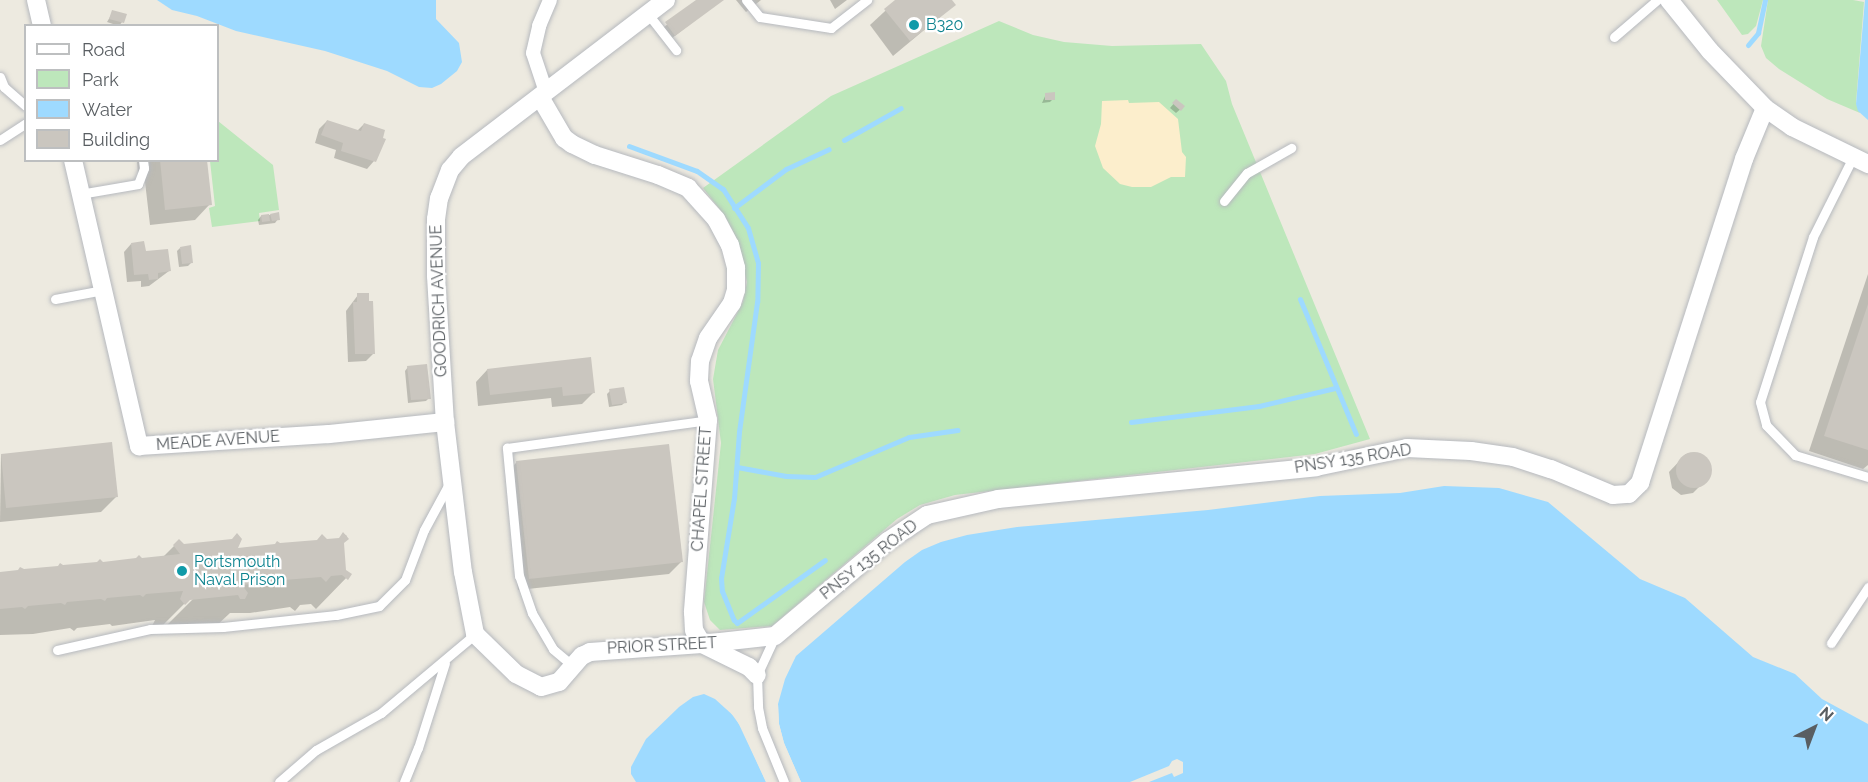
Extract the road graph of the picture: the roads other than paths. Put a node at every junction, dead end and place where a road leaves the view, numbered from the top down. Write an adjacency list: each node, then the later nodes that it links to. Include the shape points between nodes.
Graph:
1 (36, 0): 8 (street)
2 (550, 0): 12 (street, via 533,53)
3 (746, 0): 4 (lane, via 760,17 831,28)
4 (867, 0)
5 (1657, 0): 9 (lane)
6 (1669, 0): 14 (street, via 1710,51)
7 (659, 4): 10 (lane); 12 (street, GOODRICH AVENUE)
8 (42, 24)
9 (1614, 37)
10 (676, 50)
11 (0, 76): 13 (lane, via 4,87)
12 (543, 95): 25 (street, CHAPEL STREET, via 564,138 595,155 679,183 697,197 723,231 734,257 736,290 732,303 708,338 700,362 699,381); 26 (street, GOODRICH AVENUE, via 461,158 450,171 439,198 436,276)
13 (24, 104)
14 (1765, 108): 18 (street, via 1792,127); 31 (street, PNSY 135 ROAD, via 1744,159 1640,483 1629,494 1613,495 1513,457 1407,448 1316,468 998,499 927,515 888,541)
15 (24, 124): 16 (lane)
16 (0, 140)
17 (1291, 148): 22 (lane, via 1247,173)
18 (1861, 161): 27 (lane, via 1813,237 1760,402 1766,425 1796,455)
19 (73, 162): 21 (street, MEADE AVENUE)
20 (143, 162): 21 (lane, via 138,184)
21 (80, 194): 23 (street, MEADE AVENUE)
22 (1224, 201)
23 (103, 290): 24 (lane); 26 (street, MEADE AVENUE, via 139,446)
24 (55, 300)
25 (708, 420): 33 (street, CHAPEL STREET, via 693,612 694,630); 36 (lane, via 507,448 519,576 542,632 553,650)
26 (445, 422): 28 (street, GOODRICH AVENUE)
27 (1868, 477)
28 (452, 480): 30 (street, GOODRICH AVENUE, via 463,572); 34 (lane, via 424,530 405,580 379,606 336,615 223,627 150,629)
29 (1868, 587): 32 (lane)
30 (476, 634): 35 (lane); 36 (street, PRIOR STREET, via 516,674 534,685 553,686)
31 (775, 636): 33 (street, PRIOR STREET); 37 (lane)
32 (1832, 643)
33 (702, 644): 36 (street, PRIOR STREET, via 604,649 582,656); 37 (street, via 749,667)
34 (57, 650)
35 (446, 660): 38 (lane, via 381,713 303,759); 39 (lane)
36 (573, 666)
37 (757, 675): 40 (lane, via 762,728)
38 (279, 782)
39 (404, 782)
40 (784, 782)

